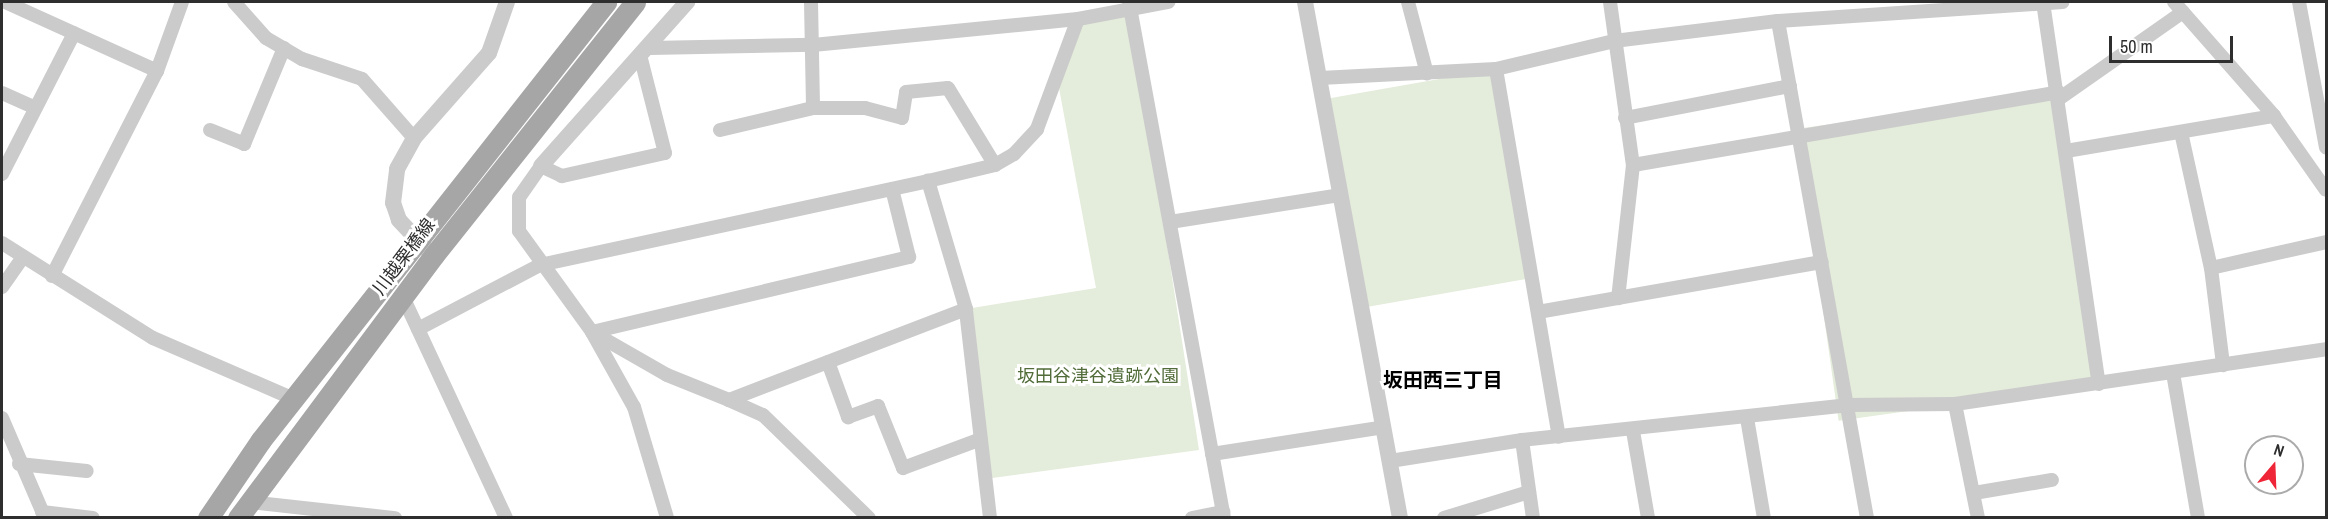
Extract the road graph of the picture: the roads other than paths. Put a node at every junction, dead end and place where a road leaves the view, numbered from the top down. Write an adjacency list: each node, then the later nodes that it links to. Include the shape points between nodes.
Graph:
1 (5, 2): 18 (street)
2 (182, 2): 28 (street)
3 (234, 2): 25 (street, via 266,38)
4 (507, 2): 42 (street, via 489,53)
5 (606, 2): 54 (main road, 川越栗橋線)
6 (635, 2): 57 (main road, 川越栗橋線)
7 (687, 2): 26 (street)
8 (811, 2): 24 (street)
9 (1168, 2): 16 (street)
10 (1305, 2): 30 (street)
11 (1413, 2): 29 (street)
12 (1610, 2): 23 (street)
13 (2043, 2): 14 (street); 17 (street); 33 (street)
14 (2062, 2)
15 (2300, 2): 43 (street)
16 (1130, 5): 20 (street); 53 (street)
17 (1946, 5): 21 (street)
18 (25, 6): 22 (street)
19 (2178, 7): 33 (street); 36 (street)
20 (1078, 19): 24 (street); 45 (street, via 1037,129)
21 (1778, 21): 23 (street); 31 (street)
22 (74, 33): 28 (street); 34 (street)
23 (1614, 41): 27 (street); 37 (street)
24 (813, 45): 26 (street); 35 (street)
25 (284, 48): 38 (street, via 244,144); 42 (street, via 363,80)
26 (646, 54): 47 (street); 47 (street, via 665,153 562,176)
27 (1496, 69): 29 (street); 67 (street)
28 (157, 71): 62 (street)
29 (1427, 74): 30 (street)
30 (1320, 78): 52 (street)
31 (1790, 86): 37 (street); 41 (street)
32 (2, 93): 34 (street)
33 (2059, 95): 41 (street); 44 (street)
34 (35, 108): 48 (street)
35 (813, 108): 39 (street); 45 (street, via 865,108 902,118 906,92 948,88)
36 (2274, 116): 40 (street); 51 (street)
37 (1626, 118): 46 (street)
38 (210, 130)
39 (720, 130)
40 (2181, 132): 44 (street); 61 (street)
41 (1799, 136): 46 (street); 59 (street)
42 (414, 138): 54 (street, via 396,170 393,203)
43 (2326, 148)
44 (2066, 151): 74 (street)
45 (995, 165): 49 (street)
46 (1633, 165): 65 (street)
47 (541, 166): 60 (street, via 519,197 519,231)
48 (2, 174)
49 (928, 181): 50 (street); 66 (street)
50 (892, 189): 60 (street); 69 (street, via 909,256)
51 (2326, 190)
52 (1341, 195): 53 (street); 81 (street)
53 (1170, 222): 86 (street)
54 (415, 240): 57 (street); 75 (main road, 川越栗橋線)
55 (2326, 242): 61 (street)
56 (2, 243): 58 (street)
57 (434, 255): 64 (main road, 川越栗橋線)
58 (23, 257): 62 (street); 63 (street)
59 (1822, 262): 65 (street); 78 (street)
60 (540, 265): 68 (street); 69 (street)
61 (2211, 268): 72 (street)
62 (52, 276): 75 (street, via 153,338)
63 (2, 286)
64 (403, 297): 68 (street); 93 (main road, 川越栗橋線)
65 (1618, 298): 67 (street)
66 (966, 309): 71 (street); 84 (street)
67 (1538, 312): 83 (street)
68 (418, 329): 99 (street)
69 (592, 332): 76 (street, via 667,375); 100 (street, via 634,407)
70 (2326, 349): 72 (street)
71 (828, 362): 76 (street); 84 (street, via 848,417 878,406 903,468)
72 (2223, 365): 73 (street)
73 (2173, 373): 74 (street); 111 (street)
74 (2099, 384): 77 (street)
75 (296, 400): 97 (main road, 川越栗橋線)
76 (729, 400): 101 (street, via 763,415)
77 (1955, 404): 78 (street); 92 (street)
78 (1849, 405): 80 (street); 109 (street)
79 (2, 418): 88 (street)
80 (1747, 418): 82 (street); 108 (street)
81 (1383, 427): 86 (street); 87 (street)
82 (1633, 432): 83 (street); 107 (street)
83 (1559, 437): 85 (street)
84 (981, 440): 102 (street)
85 (1522, 440): 87 (street); 91 (street)
86 (1212, 454): 95 (street)
87 (1390, 461): 104 (street)
88 (19, 464): 89 (street); 94 (street)
89 (87, 471)
90 (2052, 480): 92 (street)
91 (1529, 492): 105 (street); 106 (street)
92 (1974, 493): 110 (street)
93 (244, 510): 98 (street)
94 (44, 515): 96 (street)
95 (1223, 515): 103 (street)
96 (93, 518)
97 (208, 518)
98 (395, 518)
99 (506, 518)
100 (667, 518)
101 (869, 518)
102 (990, 518)
103 (1192, 518)
104 (1400, 518)
105 (1444, 518)
106 (1533, 518)
107 (1648, 518)
108 (1764, 518)
109 (1867, 518)
110 (1978, 518)
111 (2198, 518)

